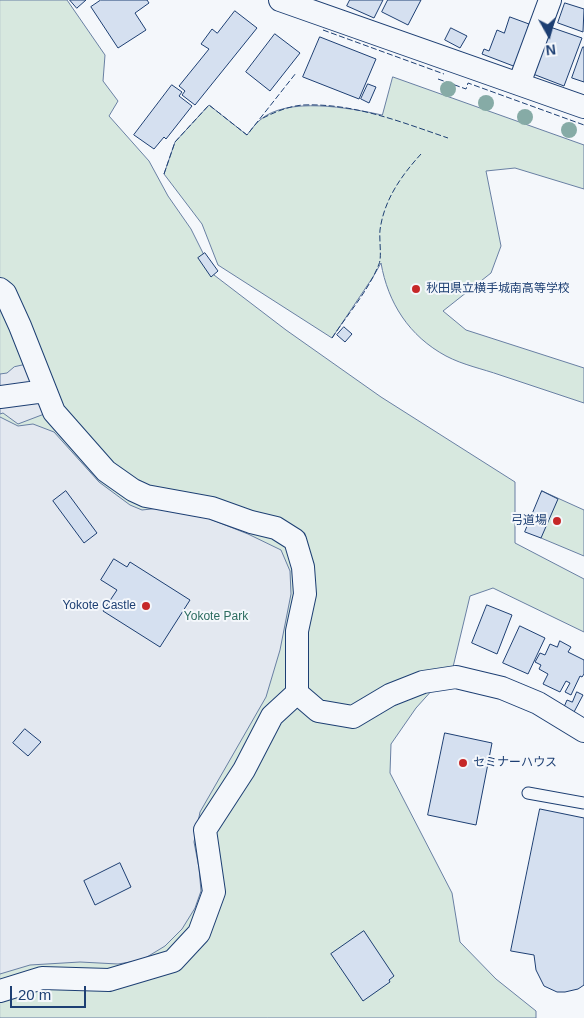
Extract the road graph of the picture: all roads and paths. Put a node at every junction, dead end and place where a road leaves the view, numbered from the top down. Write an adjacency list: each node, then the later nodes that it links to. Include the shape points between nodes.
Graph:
1 (280, 0): 3 (street)
2 (550, 0): 3 (street)
3 (519, 84): 4 (street)
4 (584, 107)
5 (0, 289): 6 (street, via 20,326)
6 (45, 391): 7 (street); 8 (street, via 54,412 106,471 132,490 146,496 212,508 276,528 295,540 303,567 305,594 297,631)
7 (0, 396)
8 (297, 693): 9 (street, via 318,711 353,716 390,695 423,682 456,677 502,688 529,699); 12 (street, via 272,716 244,770 205,830 214,892 199,933 173,961 109,980 42,978)
9 (584, 731)
10 (528, 793): 11 (lane)
11 (584, 803)
12 (0, 991)

